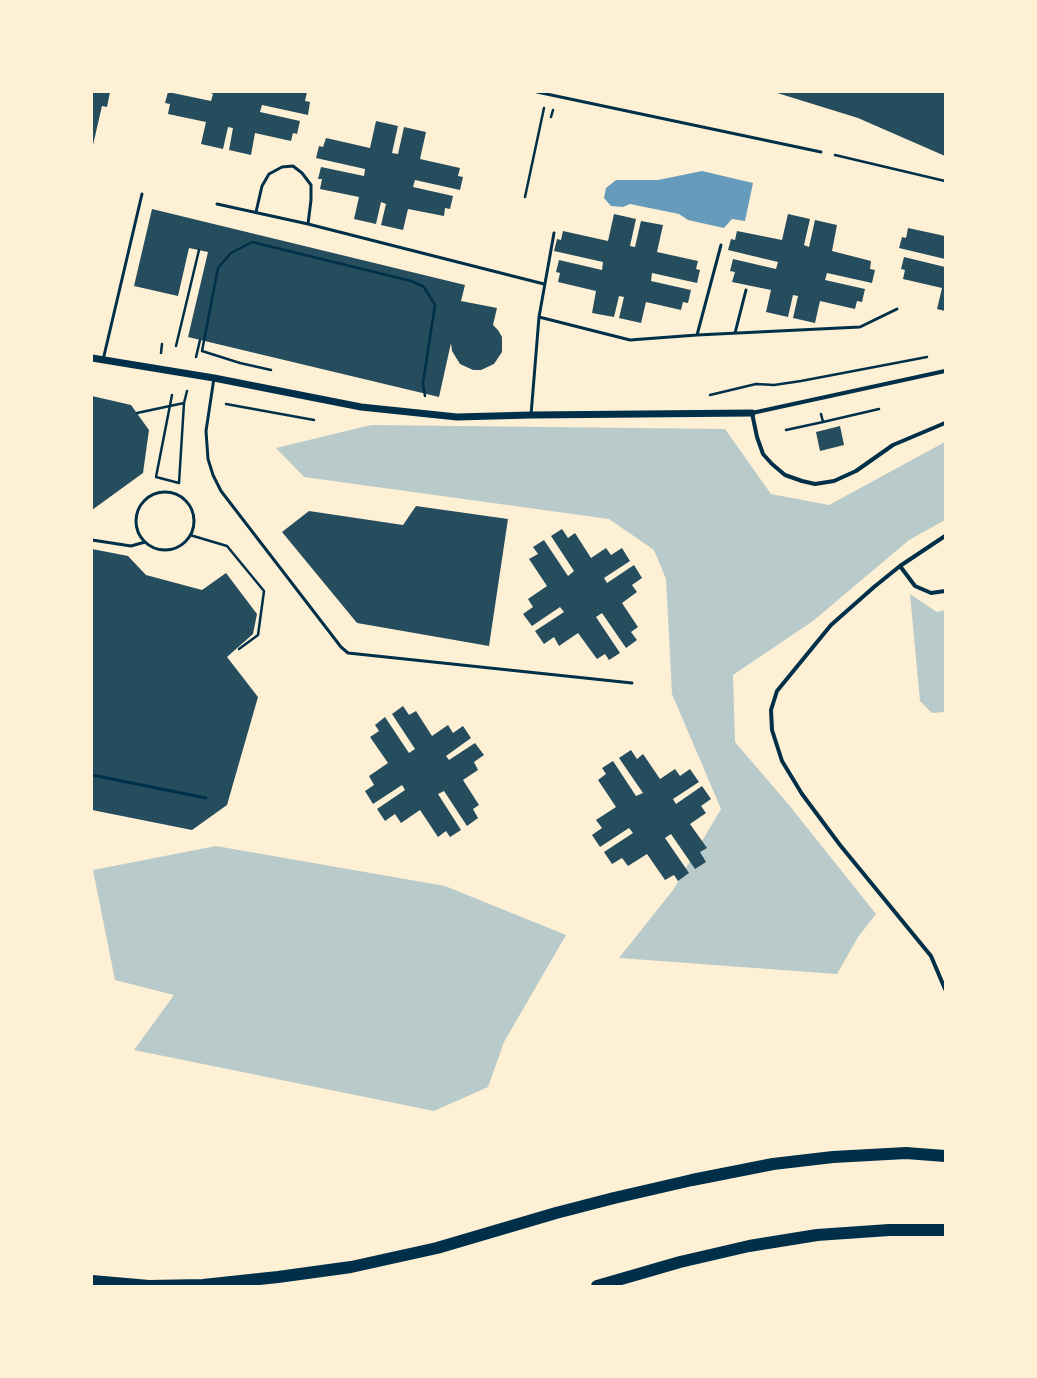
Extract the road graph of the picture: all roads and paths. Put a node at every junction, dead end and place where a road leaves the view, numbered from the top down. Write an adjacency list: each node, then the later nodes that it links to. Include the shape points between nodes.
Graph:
1 (537, 92): 3 (lane)
2 (544, 107): 6 (path)
3 (821, 152): 4 (path)
4 (945, 181)
5 (142, 194): 25 (lane)
6 (525, 197)
7 (217, 204): 8 (lane)
8 (256, 212): 9 (lane); 9 (lane, via 262,186 269,174 282,167 293,166 311,185)
9 (308, 224): 13 (lane)
10 (554, 233): 13 (lane)
11 (721, 245): 18 (lane)
12 (198, 250): 20 (path)
13 (544, 284): 16 (lane)
14 (746, 290): 17 (lane)
15 (897, 309): 17 (lane, via 860,327)
16 (539, 318): 18 (lane, via 630,340); 35 (lane)
17 (735, 333): 18 (lane)
18 (697, 335)
19 (162, 344): 22 (path)
20 (176, 346)
21 (202, 351): 30 (path, via 218,268 231,253 252,242 411,281 424,287 435,305 423,383)
22 (160, 353)
23 (929, 356): 29 (path, via 801,381 774,385 756,384)
24 (92, 358): 25 (street)
25 (103, 360): 27 (street)
26 (945, 371): 34 (street)
27 (214, 378): 31 (lane); 35 (street, via 396,412 457,417)
28 (172, 395): 36 (path, via 156,478 179,483)
29 (709, 395)
30 (425, 397)
31 (211, 401): 37 (path); 48 (lane, via 206,438 213,475 331,634 348,653)
32 (184, 403): 33 (path)
33 (137, 413)
34 (752, 413): 35 (street); 39 (street, via 763,454 785,475 815,484 834,481 856,471 893,445)
35 (531, 415)
36 (183, 419)
37 (314, 420)
38 (823, 422): 40 (path)
39 (945, 423)
40 (786, 430)
41 (190, 535): 44 (lane, via 185,542 170,550 157,548); 44 (lane, via 194,526 191,506 176,493 166,491 156,493 140,505 136,524); 47 (path, via 227,546 264,591 258,635)
42 (945, 536): 45 (street)
43 (92, 540): 44 (lane, via 131,546)
44 (145, 542)
45 (900, 566): 46 (street, via 915,586 931,593); 51 (street, via 831,625 798,664 777,691 771,710 772,730 782,761 802,794 845,851 932,956)
46 (945, 591)
47 (239, 648)
48 (632, 683)
49 (92, 775): 50 (lane)
50 (206, 798)
51 (945, 988)
52 (945, 1156): 54 (highway, via 899,1154 833,1157 773,1164 614,1198 437,1248 351,1267 278,1278 203,1285 149,1286)
53 (945, 1230): 55 (highway, via 889,1230 810,1236 749,1246 680,1262)
54 (92, 1281)
55 (597, 1286)

